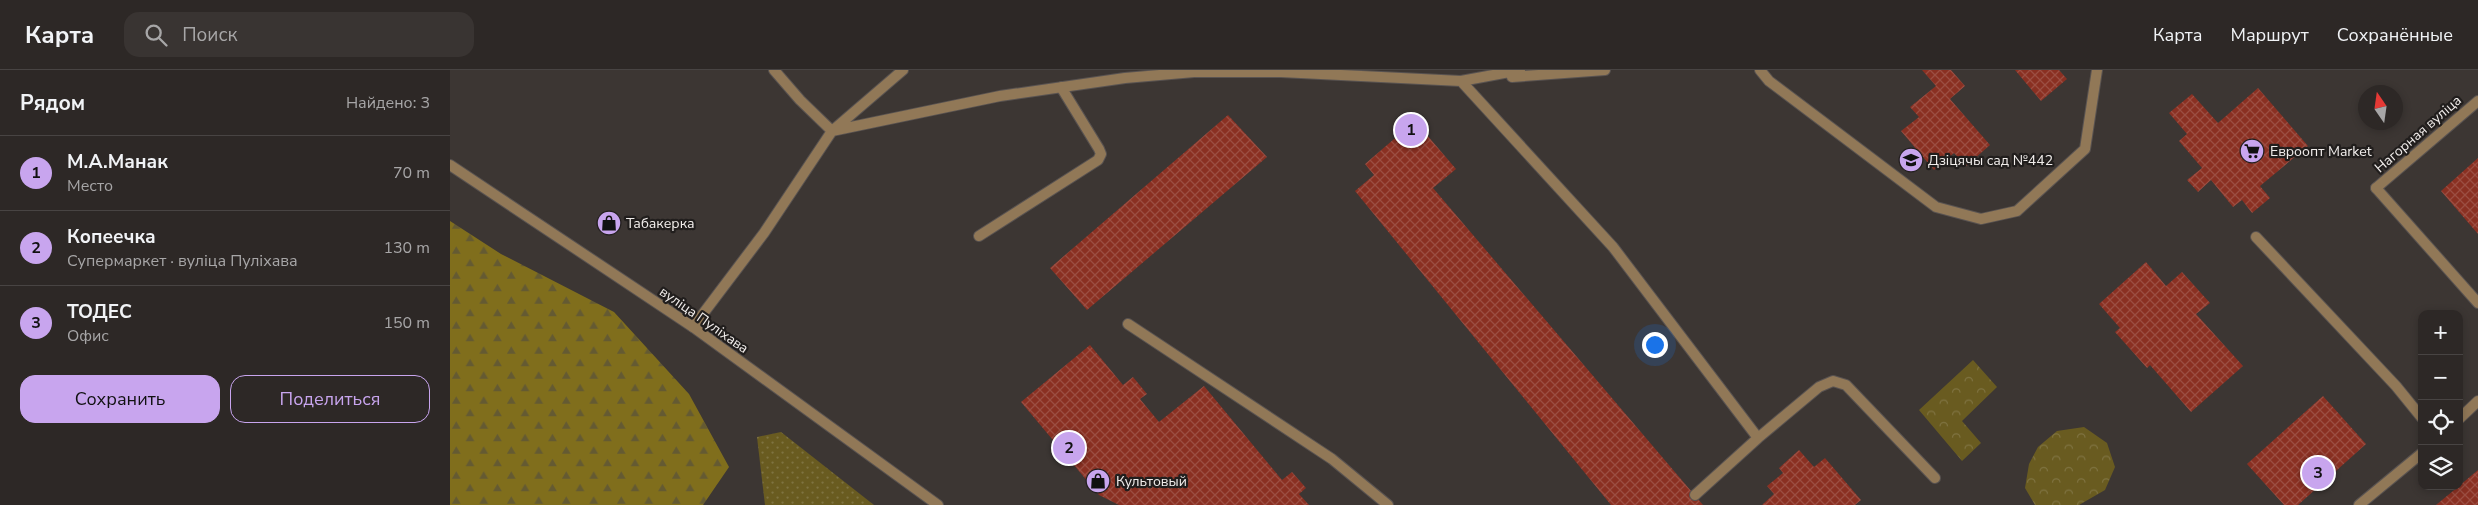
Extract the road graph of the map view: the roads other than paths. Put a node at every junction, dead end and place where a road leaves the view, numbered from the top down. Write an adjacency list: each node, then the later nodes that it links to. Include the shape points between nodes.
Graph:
1 (774, 70): 11 (street)
2 (903, 70): 11 (street)
3 (1520, 70): 8 (street)
4 (1605, 70): 8 (street)
5 (1760, 70): 6 (street, via 1769,81 1936,207 1981,219 2017,211 2085,150)
6 (2097, 70)
7 (1343, 72): 8 (street); 9 (street, via 1194,72)
8 (1461, 81): 21 (street, via 1613,247)
9 (1061, 87): 11 (street, via 1000,96); 13 (street, via 1099,149 1098,160)
10 (2478, 101): 15 (street, Нагорная вуліца, via 2376,188)
11 (832, 131): 17 (street, via 764,233)
12 (450, 165): 17 (street, вуліца Пуліхава)
13 (979, 236)
14 (2256, 237): 19 (street)
15 (2478, 304)
16 (1128, 324): 26 (street, via 1332,459)
17 (693, 328): 25 (street, вуліца Пуліхава)
18 (2478, 401): 20 (street)
19 (2418, 413)
20 (2463, 415)
21 (1758, 438): 23 (street, via 1819,387 1833,381 1846,385); 24 (street)
22 (2418, 456): 27 (street)
23 (1935, 478)
24 (1695, 495)
25 (938, 505)
26 (1388, 505)
27 (2360, 505)

